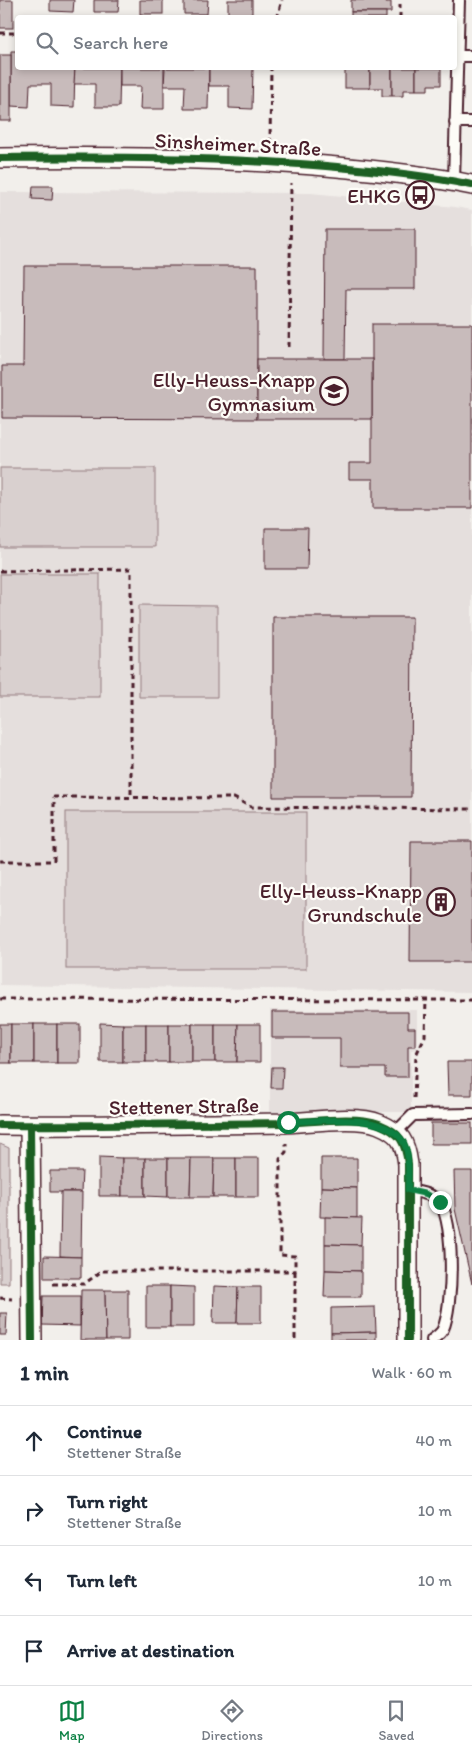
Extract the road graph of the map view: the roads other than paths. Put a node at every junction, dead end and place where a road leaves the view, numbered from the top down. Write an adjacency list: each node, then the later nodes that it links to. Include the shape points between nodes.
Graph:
1 (459, 0): 2 (lane)
2 (457, 56): 3 (lane)
3 (472, 56)
4 (457, 70): 5 (lane)
5 (455, 122): 6 (lane); 8 (lane)
6 (472, 122)
7 (0, 158): 8 (street, Sinsheimer Straße, via 176,157 270,161)
8 (463, 183)
9 (472, 1114): 12 (lane, via 413,1115)
10 (0, 1125): 11 (street, Stettener Straße)
11 (30, 1126): 12 (street, Stettener Straße, via 358,1120 378,1123); 14 (street)
12 (395, 1133): 13 (street, via 406,1146)
13 (408, 1190): 15 (street); 16 (lane, via 426,1194 440,1202 448,1222 450,1304 442,1331)
14 (32, 1340)
15 (408, 1340)
16 (432, 1340)

